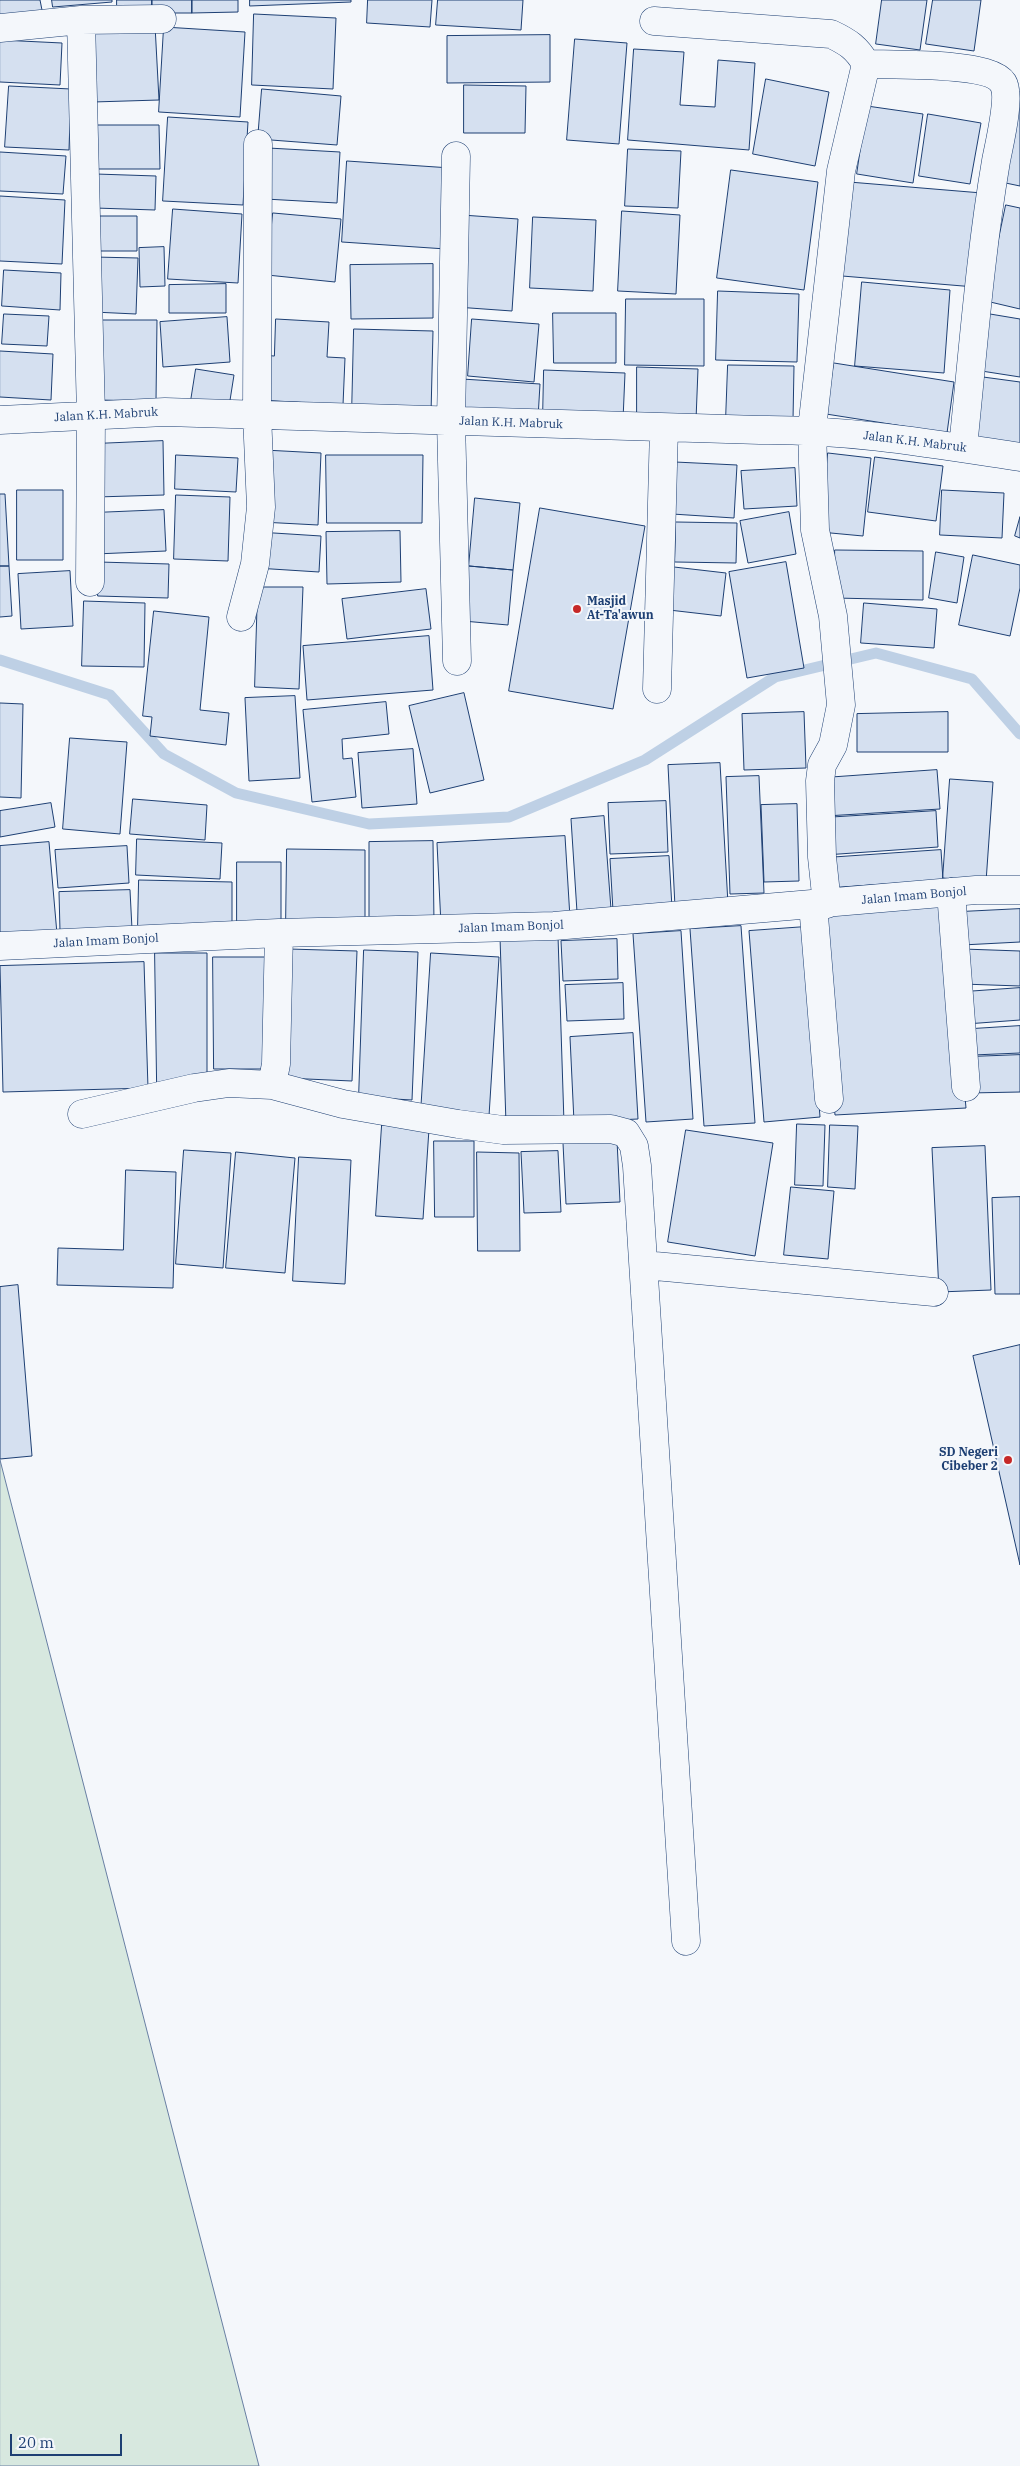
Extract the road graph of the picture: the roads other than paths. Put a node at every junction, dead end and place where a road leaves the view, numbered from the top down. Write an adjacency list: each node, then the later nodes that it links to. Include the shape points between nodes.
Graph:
1 (162, 19): 2 (street)
2 (81, 20): 4 (street); 8 (street)
3 (654, 21): 5 (street, via 831,34 857,49)
4 (0, 28)
5 (866, 64): 13 (street, via 841,171); 14 (street, via 972,68 995,75 1003,83 1005,91 987,213)
6 (258, 144): 9 (street)
7 (456, 156): 11 (street)
8 (91, 415): 9 (street, Jalan K.H. Mabruk, via 165,412); 10 (street, Jalan K.H. Mabruk); 16 (street)
9 (257, 415): 11 (street, Jalan K.H. Mabruk); 17 (street, via 261,507 255,564)
10 (0, 420)
11 (450, 421): 12 (street, Jalan K.H. Mabruk); 18 (street)
12 (664, 428): 13 (street, Jalan K.H. Mabruk); 19 (street)
13 (812, 429): 14 (street, Jalan K.H. Mabruk); 22 (street, via 815,530 833,616 841,705 833,745 822,765 820,781)
14 (962, 447): 15 (street, Jalan K.H. Mabruk)
15 (1020, 457)
16 (90, 582)
17 (241, 617)
18 (457, 661)
19 (657, 689)
20 (1020, 890): 21 (street, Jalan Imam Bonjol)
21 (951, 892): 22 (street, Jalan Imam Bonjol); 26 (street)
22 (820, 904): 23 (street, Jalan Imam Bonjol, via 554,926); 27 (street)
23 (279, 933): 24 (street, Jalan Imam Bonjol); 25 (street, via 276,1064)
24 (0, 946)
25 (272, 1085): 28 (street, via 228,1083 194,1088); 29 (street, via 343,1104 458,1124 503,1130 611,1129 626,1133 634,1146 638,1166)
26 (966, 1087)
27 (829, 1099)
28 (82, 1114)
29 (644, 1265): 30 (street); 31 (street)
30 (934, 1292)
31 (686, 1941)

